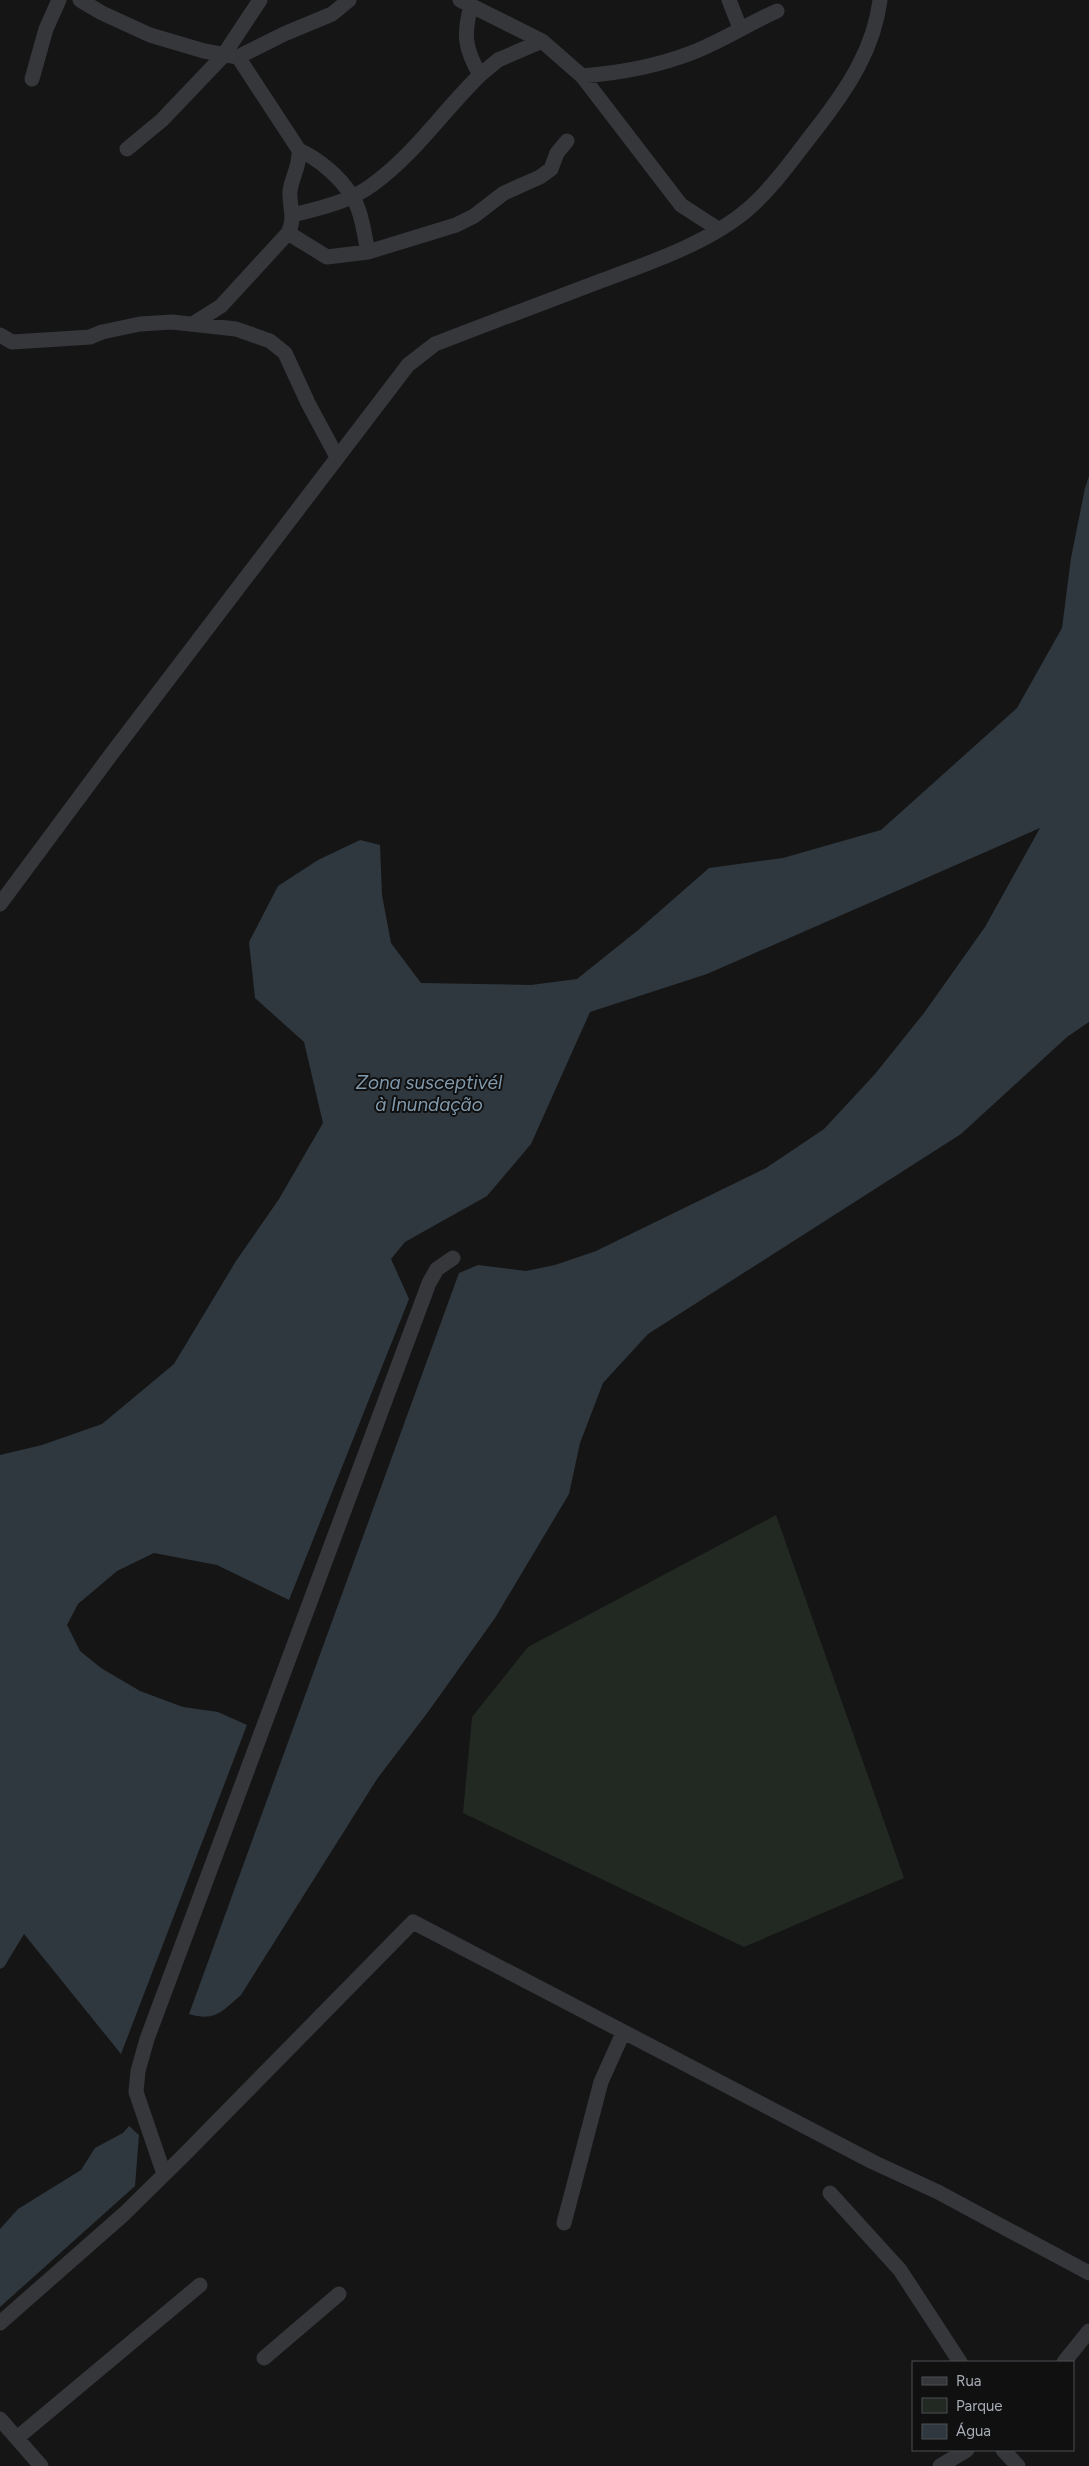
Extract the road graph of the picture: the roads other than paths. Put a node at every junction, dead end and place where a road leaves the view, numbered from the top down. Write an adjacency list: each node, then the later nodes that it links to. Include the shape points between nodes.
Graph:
1 (59, 0): 15 (street, via 46,30)
2 (80, 0): 11 (street, via 150,35)
3 (260, 0): 11 (street)
4 (349, 0): 12 (street, via 332,14)
5 (729, 0): 9 (street)
6 (880, 0): 21 (street, via 878,16 861,63 833,107 769,188 746,211)
7 (466, 3): 10 (street); 13 (street, via 466,41)
8 (777, 11): 9 (street)
9 (740, 28): 14 (street, via 692,53 654,66)
10 (542, 41): 13 (street, via 498,60); 14 (street)
11 (223, 56): 12 (street); 17 (street, via 162,120)
12 (238, 57): 18 (street)
13 (480, 75): 19 (street, via 408,154 371,186)
14 (582, 76): 21 (street, via 681,205)
15 (32, 79)
16 (567, 141): 23 (street, via 557,153 551,169 504,193 474,216 456,225)
17 (127, 149)
18 (299, 150): 19 (street, via 315,157); 20 (street, via 300,162 290,192)
19 (352, 196): 20 (street); 23 (street)
20 (293, 215): 22 (street)
21 (718, 229): 26 (street, via 669,256 435,344 408,365)
22 (288, 233): 23 (street, via 327,257); 24 (street, via 221,306)
23 (368, 252)
24 (194, 323): 25 (street, via 140,324 90,337 60,340 12,342); 26 (street, via 236,329 270,341 286,353)
25 (0, 335)
26 (337, 457): 27 (street)
27 (0, 904)
28 (452, 1258): 30 (street, via 438,1269 429,1283 147,2039 136,2092)
29 (623, 2033): 30 (street, via 413,1922); 32 (street, via 602,2082); 33 (street, via 873,2162 938,2192)
30 (164, 2174): 36 (street, via 124,2214)
31 (830, 2193): 39 (street, via 900,2270)
32 (564, 2222)
33 (1089, 2273)
34 (200, 2285): 42 (street)
35 (339, 2294): 38 (street)
36 (0, 2323)
37 (1089, 2331): 40 (street)
38 (264, 2358)
39 (959, 2361)
40 (1065, 2361)
41 (0, 2419): 42 (street)
42 (17, 2438): 45 (street)
43 (965, 2451): 46 (street)
44 (1005, 2451): 47 (street)
45 (41, 2466)
46 (940, 2466)
47 (1018, 2466)

